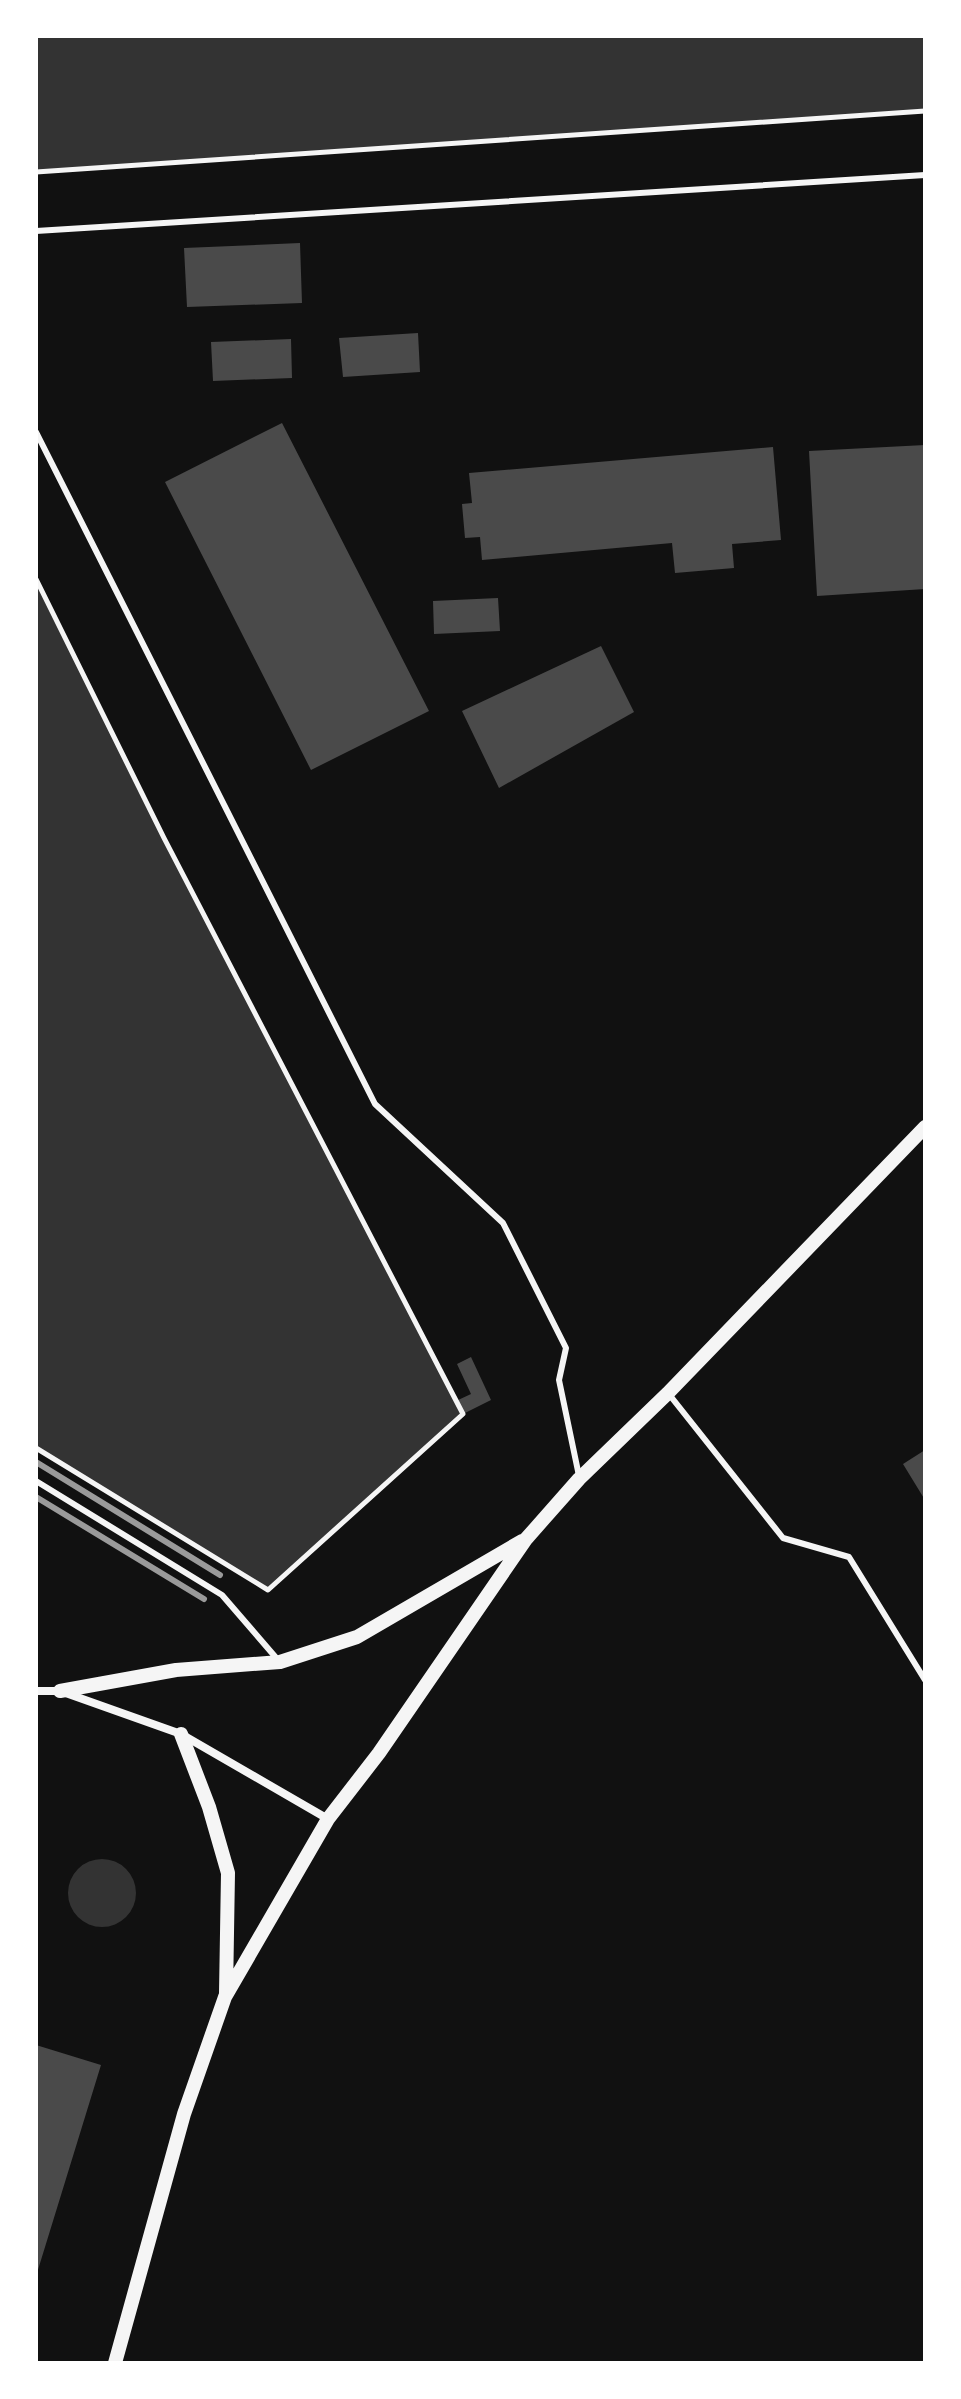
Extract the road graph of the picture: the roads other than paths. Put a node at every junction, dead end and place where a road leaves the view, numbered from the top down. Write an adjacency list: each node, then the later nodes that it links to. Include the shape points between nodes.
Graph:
1 (925, 175): 2 (lane)
2 (36, 231)
3 (36, 432): 6 (lane, via 375,1104 503,1223 566,1348 559,1380)
4 (925, 1127): 5 (street)
5 (668, 1393): 6 (street); 10 (lane, via 783,1538 849,1557)
6 (579, 1479): 8 (street)
7 (36, 1481): 9 (lane, via 222,1595)
8 (526, 1539): 9 (street, via 357,1637); 14 (street)
9 (280, 1662): 12 (street, via 176,1670)
10 (925, 1680)
11 (36, 1691): 12 (street)
12 (60, 1691): 13 (street)
13 (181, 1734): 14 (street); 15 (street, via 228,1873)
14 (328, 1819): 15 (street)
15 (225, 1997): 16 (street, via 184,2114)
16 (115, 2363)

